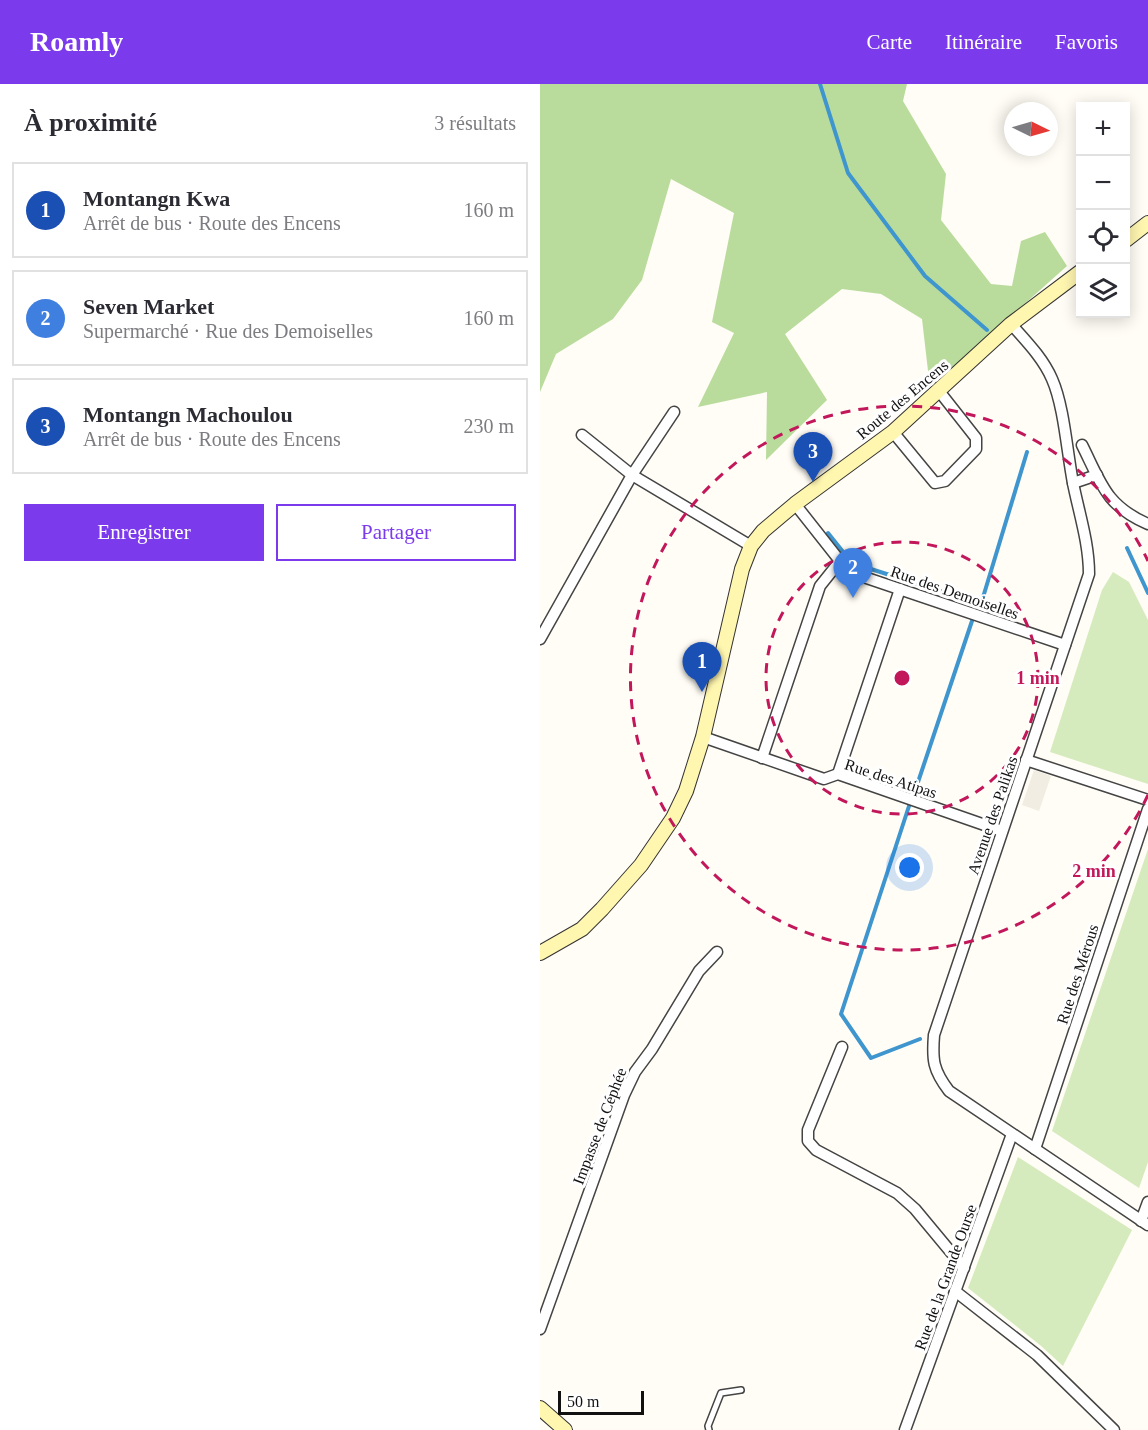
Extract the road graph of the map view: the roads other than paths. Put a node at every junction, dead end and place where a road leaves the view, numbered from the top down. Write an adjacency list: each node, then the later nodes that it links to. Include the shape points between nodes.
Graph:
1 (1148, 223): 2 (street)
2 (1130, 236)
3 (1076, 275): 4 (street, Route des Encens)
4 (1011, 324): 5 (street, Route des Encens); 12 (street, Avenue des Palikas, via 1051,376 1058,394)
5 (939, 391): 7 (street, Route des Encens); 7 (street, via 976,438 976,449 945,481 934,483)
6 (675, 412): 10 (street)
7 (893, 432): 13 (street, Route des Encens)
8 (582, 435): 10 (street)
9 (1082, 445): 11 (street)
10 (632, 475): 15 (street); 18 (street)
11 (1096, 475): 12 (street); 14 (street, via 1118,507)
12 (1073, 483): 19 (street, Avenue des Palikas, via 1089,574)
13 (795, 504): 15 (street, Route des Encens, via 763,531); 16 (street, Rue des Demoiselles)
14 (1148, 524)
15 (752, 546): 20 (street, Route des Encens, via 742,570)
16 (840, 561): 17 (street, Rue des Demoiselles, via 852,573); 21 (street, via 820,586)
17 (900, 589): 19 (street, Rue des Demoiselles); 23 (street)
18 (540, 639)
19 (1065, 645): 22 (street, Avenue des Palikas)
20 (703, 736): 21 (street, Rue des Atipas); 28 (street, Route des Encens, via 673,818 640,865 582,929)
21 (762, 758): 23 (street, Rue des Atipas, via 824,779)
22 (1026, 760): 24 (street); 26 (street, Avenue des Palikas)
23 (837, 774): 26 (street, Rue des Atipas)
24 (1148, 800)
25 (1148, 809): 31 (street, Rue des Mérous)
26 (1002, 831): 30 (street, Avenue des Palikas, via 934,1035 932,1058 949,1091)
27 (717, 952): 36 (street, Impasse de Céphée, via 699,971 634,1072)
28 (540, 953)
29 (842, 1047): 34 (street, via 808,1130 808,1141 816,1150 897,1193)
30 (1012, 1134): 31 (street, Avenue des Palikas); 34 (street, Rue de la Grande Ourse)
31 (1035, 1149): 33 (street, Avenue des Palikas)
32 (1148, 1202): 33 (street)
33 (1145, 1223)
34 (964, 1268): 35 (street, Rue de la Grande Ourse)
35 (955, 1291): 41 (street, Rue de la Grande Ourse); 42 (street, via 1037,1355)
36 (540, 1329)
37 (741, 1390): 40 (lane, via 721,1393)
38 (540, 1408): 39 (street)
39 (565, 1430)
40 (709, 1430)
41 (905, 1430)
42 (1114, 1430)

